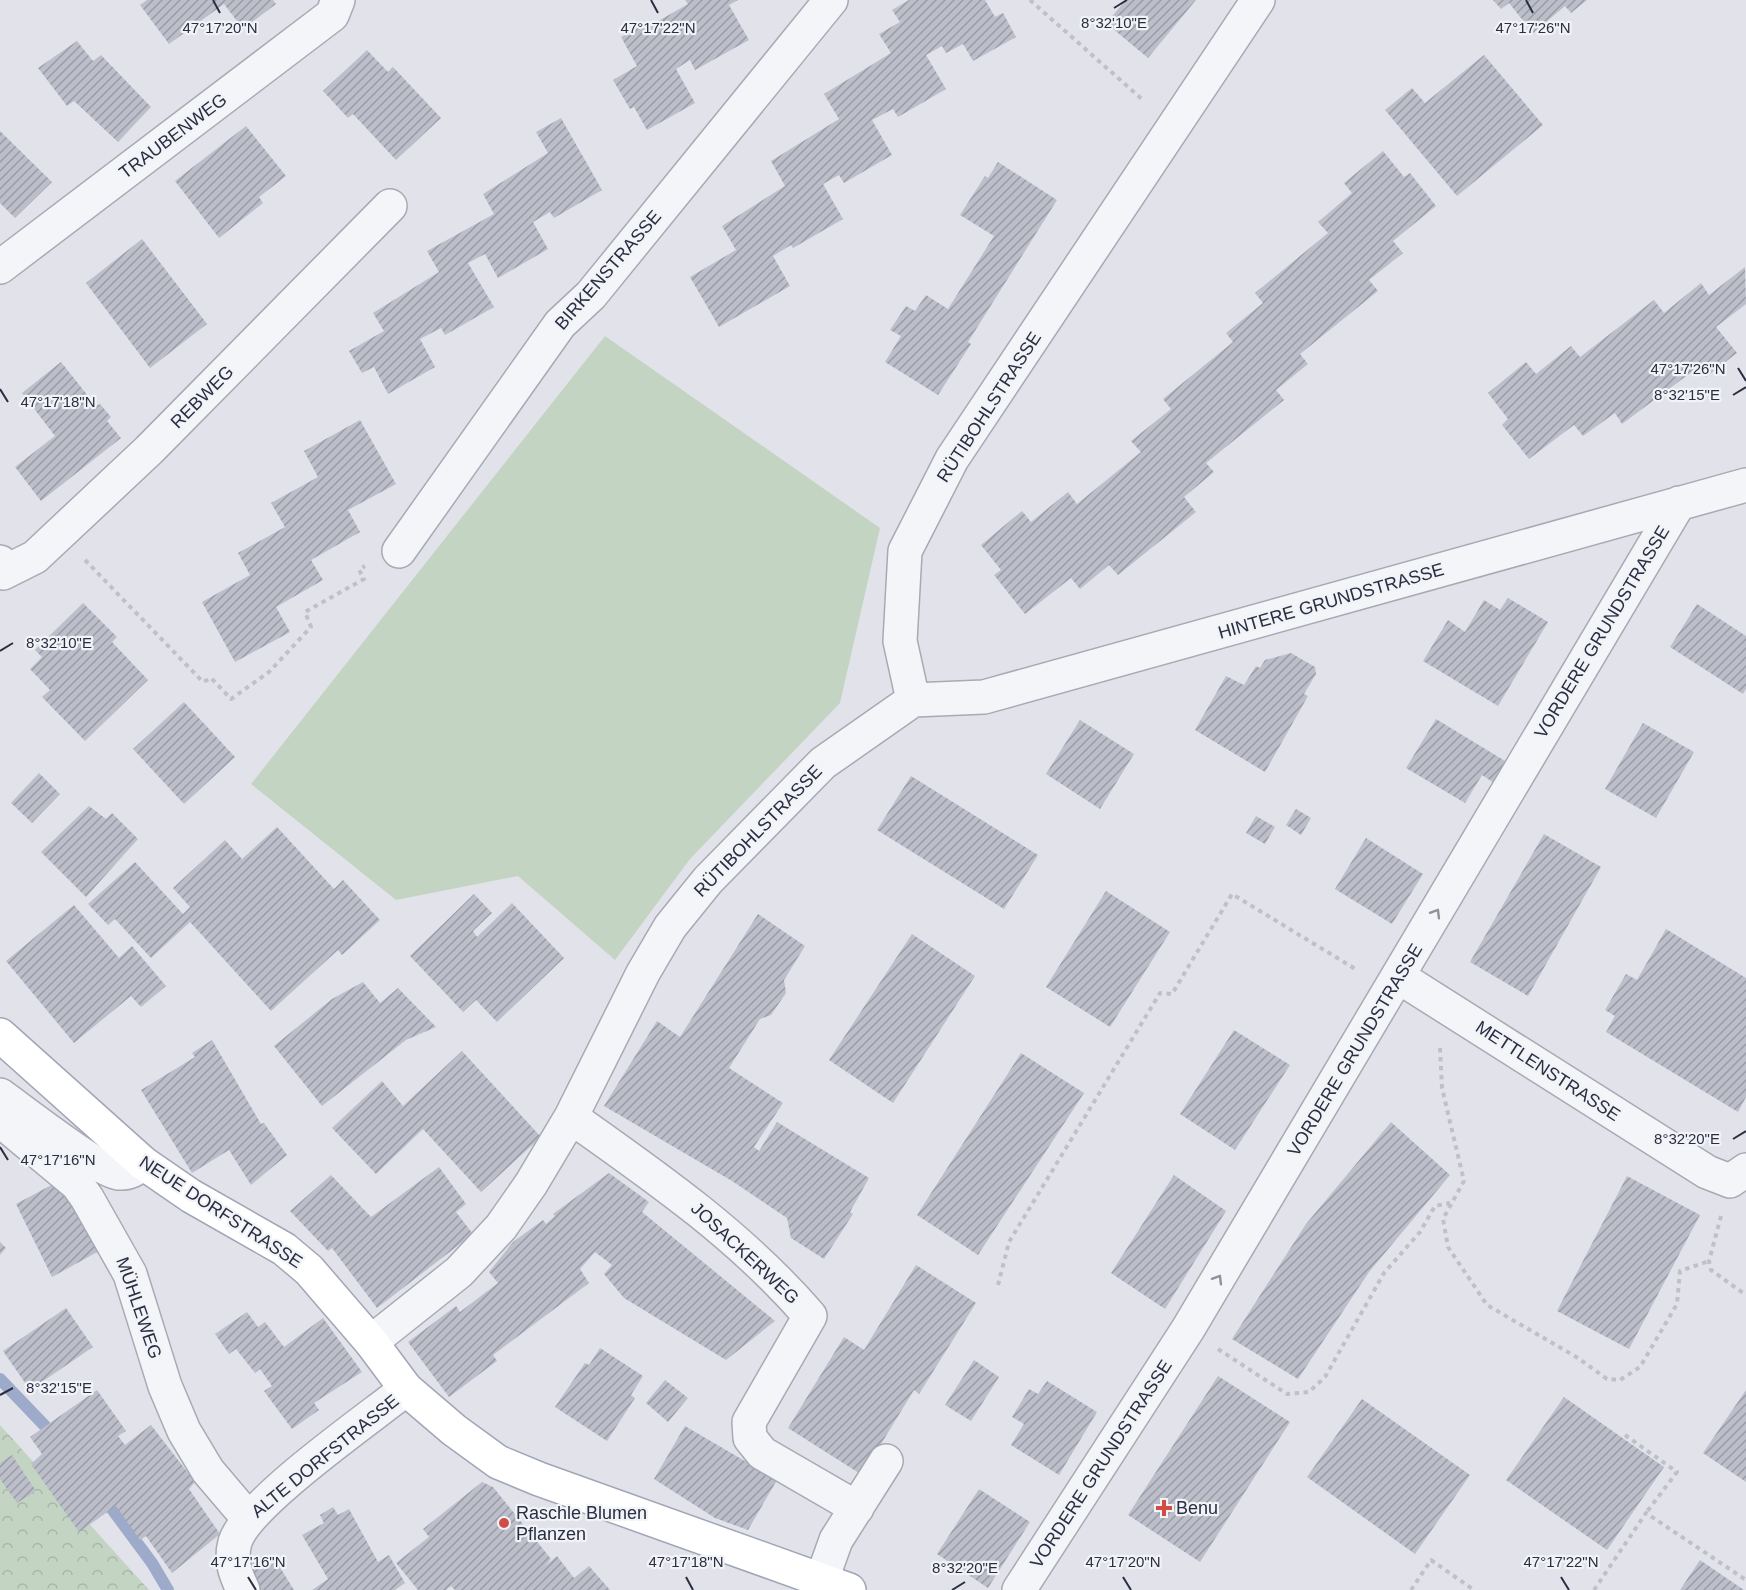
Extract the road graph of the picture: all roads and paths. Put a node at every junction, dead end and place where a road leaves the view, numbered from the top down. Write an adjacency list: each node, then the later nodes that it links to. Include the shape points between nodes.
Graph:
1 (338, 0): 7 (street, TRAUBENWEG, via 332,15)
2 (831, 0): 10 (street, BIRKENSTRASSE, via 591,295 560,324)
3 (1030, 0): 5 (path)
4 (1258, 0): 5 (street, RÜTIBOHLSTRASSE)
5 (1174, 128): 14 (street, RÜTIBOHLSTRASSE, via 952,459 905,551 900,641)
6 (390, 206): 13 (street, REBWEG, via 149,450 35,557)
7 (0, 267)
8 (1746, 485): 9 (street, HINTERE GRUNDSTRASSE)
9 (1678, 503): 14 (street, HINTERE GRUNDSTRASSE, via 984,698); 15 (street, VORDERE GRUNDSTRASSE, one-way to 9)
10 (399, 551)
11 (79, 553): 12 (path, via 203,682 211,678 231,699 269,672 311,627 305,612 364,579 359,570)
12 (369, 564)
13 (1, 567)
14 (913, 700): 19 (street, RÜTIBOHLSTRASSE, via 823,763 708,880 670,927 643,973)
15 (1395, 984): 16 (street, METTLENSTRASSE); 25 (path, via 1232,894 1172,994 1160,993 1009,1242); 27 (street, VORDERE GRUNDSTRASSE, one-way to 15)
16 (1437, 999): 22 (street, METTLENSTRASSE, via 1707,1172); 23 (path, via 1442,1088 1464,1180)
17 (0, 1035): 21 (main road, NEUE DORFSTRASSE)
18 (0, 1095): 21 (street, via 117,1173 133,1171)
19 (571, 1117): 28 (street, RÜTIBOHLSTRASSE, via 501,1227 459,1272); 32 (street, JOSACKERWEG, via 685,1198 789,1292 810,1316 749,1422 750,1438 762,1453)
20 (0, 1120): 34 (street, MÜHLEWEG, via 77,1184 87,1198 130,1274 165,1386 184,1431 208,1471)
21 (143, 1163): 28 (main road, NEUE DORFSTRASSE, via 191,1196 284,1249 309,1270)
22 (1738, 1175): 24 (path)
23 (1451, 1203): 24 (path, via 1443,1219 1448,1247 1487,1305 1607,1379 1620,1380 1640,1367 1677,1304 1680,1271); 27 (path, via 1435,1206 1420,1232 1384,1273 1325,1377 1309,1392 1287,1394)
24 (1709, 1261): 26 (path, via 1711,1270)
25 (998, 1285)
26 (1746, 1295)
27 (1188, 1329): 38 (street, VORDERE GRUNDSTRASSE)
28 (371, 1342): 29 (main road, NEUE DORFSTRASSE)
29 (406, 1389): 34 (street, ALTE DORFSTRASSE); 36 (main road, NEUE DORFSTRASSE, via 498,1462)
30 (1625, 1435): 33 (path, via 1677,1472)
31 (886, 1461): 32 (street)
32 (857, 1508): 36 (street, via 836,1540)
33 (1646, 1513): 35 (path); 41 (path)
34 (248, 1518): 37 (street, ALTE DORFSTRASSE, via 235,1541 232,1564)
35 (1746, 1580)
36 (836, 1584)
37 (243, 1590)
38 (1019, 1590)
39 (1411, 1590): 40 (path, via 1431,1560)
40 (1474, 1590)
41 (1594, 1590)

